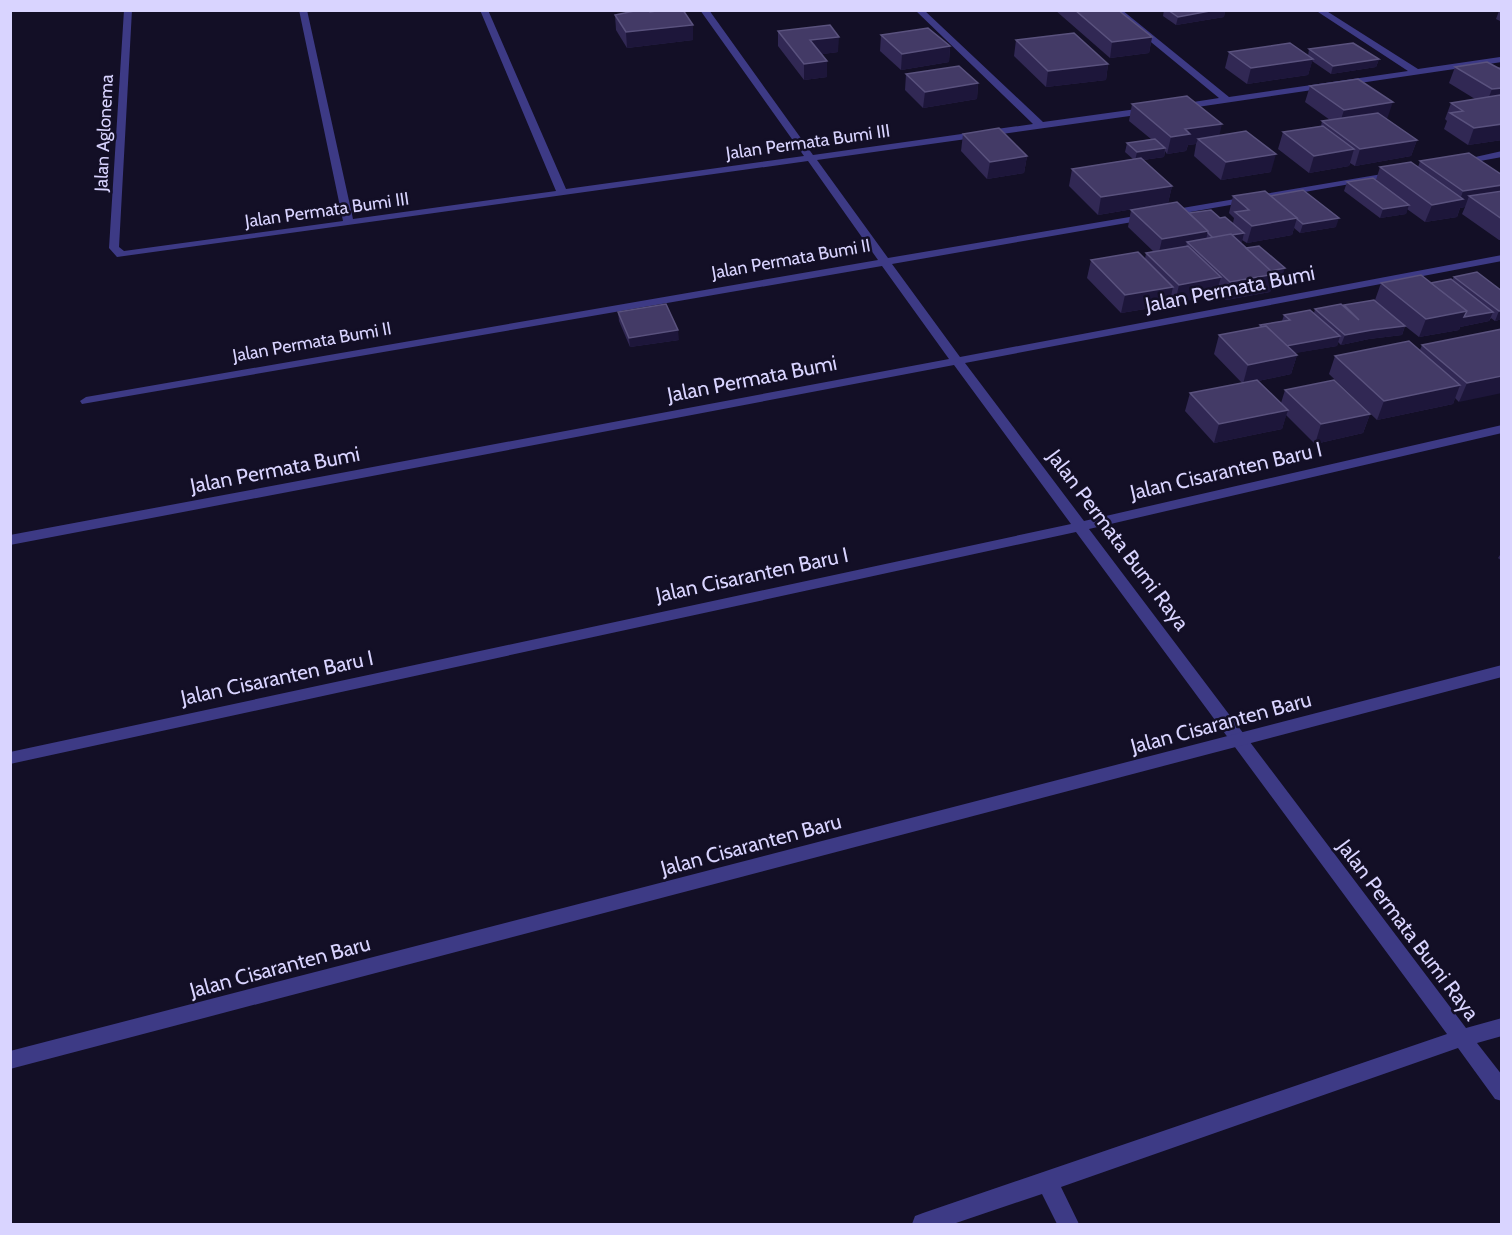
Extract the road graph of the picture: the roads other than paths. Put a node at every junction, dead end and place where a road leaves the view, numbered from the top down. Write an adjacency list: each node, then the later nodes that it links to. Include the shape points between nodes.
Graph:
1 (128, 10): 20 (street, Jalan Aglonema, via 114,248)
2 (303, 10): 19 (street)
3 (484, 10): 18 (street)
4 (704, 10): 15 (street, Jalan Permata Bumi Raya)
5 (919, 10): 13 (street)
6 (1116, 10): 10 (street)
7 (1319, 10): 9 (street)
8 (1500, 60): 9 (street)
9 (1415, 71): 10 (street)
10 (1227, 100): 11 (street)
11 (1169, 108)
12 (1157, 110): 13 (street, Jalan Permata Bumi III)
13 (1041, 126): 15 (street, Jalan Permata Bumi III)
14 (1502, 154): 16 (street)
15 (809, 158): 18 (street, Jalan Permata Bumi III); 22 (street, Jalan Permata Bumi Raya)
16 (1443, 165)
17 (1409, 171): 22 (street, Jalan Permata Bumi II)
18 (562, 193): 19 (street, Jalan Permata Bumi III)
19 (349, 223): 20 (street, Jalan Permata Bumi III)
20 (121, 255)
21 (1502, 258): 23 (street, Jalan Permata Bumi)
22 (884, 262): 23 (street, Jalan Permata Bumi Raya); 24 (street, Jalan Permata Bumi II)
23 (956, 360): 26 (street, Jalan Permata Bumi Raya); 27 (street, Jalan Permata Bumi)
24 (86, 401)
25 (1502, 429): 26 (street, Jalan Cisaranten Baru I)
26 (1081, 526): 29 (street, Jalan Permata Bumi Raya); 30 (street, Jalan Cisaranten Baru I)
27 (10, 540)
28 (1502, 671): 29 (street, Jalan Cisaranten Baru)
29 (1241, 741): 32 (street, Jalan Permata Bumi Raya); 33 (street, Jalan Cisaranten Baru)
30 (10, 758)
31 (1502, 1027): 32 (street)
32 (1462, 1038): 34 (street, Jalan Permata Bumi Raya); 35 (street)
33 (10, 1060)
34 (1502, 1092)
35 (1047, 1182): 36 (street); 37 (street)
36 (923, 1224)
37 (1068, 1224)

